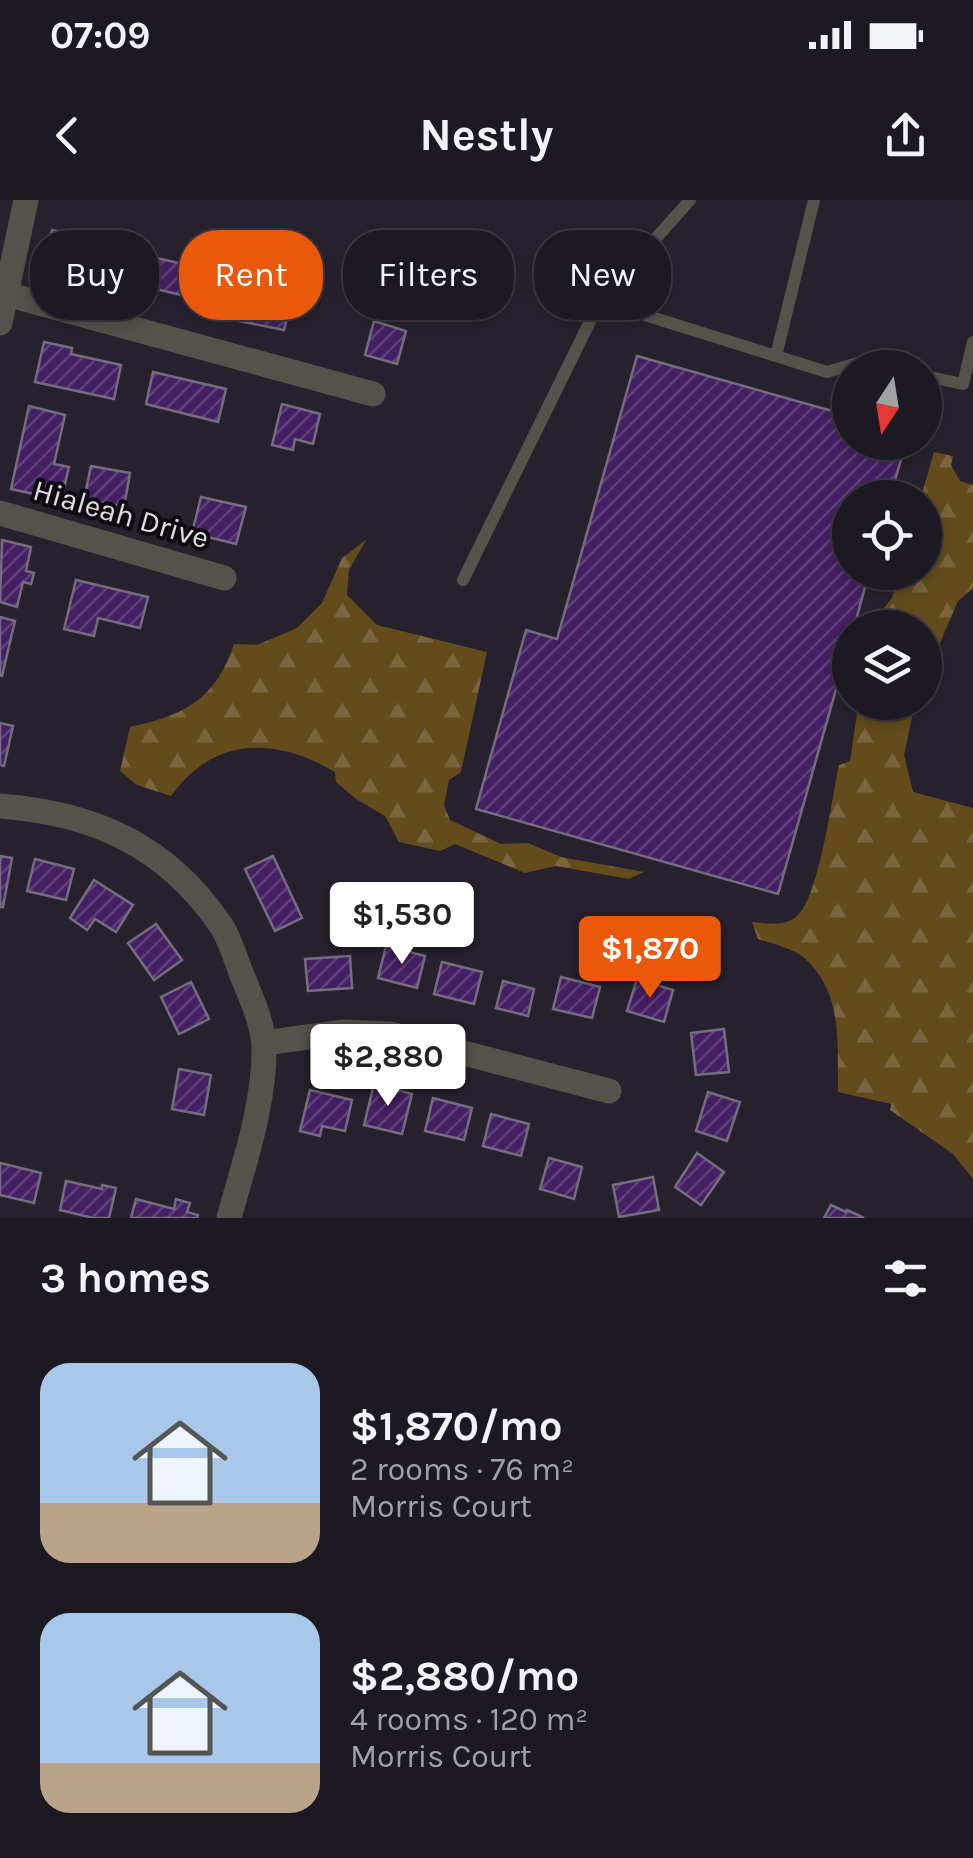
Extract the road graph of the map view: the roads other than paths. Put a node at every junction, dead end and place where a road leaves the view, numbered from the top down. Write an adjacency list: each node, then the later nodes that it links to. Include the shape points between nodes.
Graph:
1 (26, 200): 5 (street)
2 (690, 200): 4 (lane)
3 (814, 200): 10 (lane)
4 (663, 230)
5 (6, 294): 8 (street); 13 (street)
6 (590, 320): 16 (lane)
7 (663, 320): 10 (lane)
8 (0, 323)
9 (973, 342): 12 (lane, via 963,384)
10 (776, 356): 11 (lane)
11 (832, 371)
12 (942, 380)
13 (373, 394)
14 (0, 513): 15 (street, Hialeah Drive)
15 (224, 578)
16 (463, 580)
17 (0, 806): 18 (street, via 87,820 122,835 176,875 222,927)
18 (264, 1043): 19 (street, via 344,1032 391,1034); 20 (street, via 256,1118)
19 (609, 1091)
20 (229, 1218)

